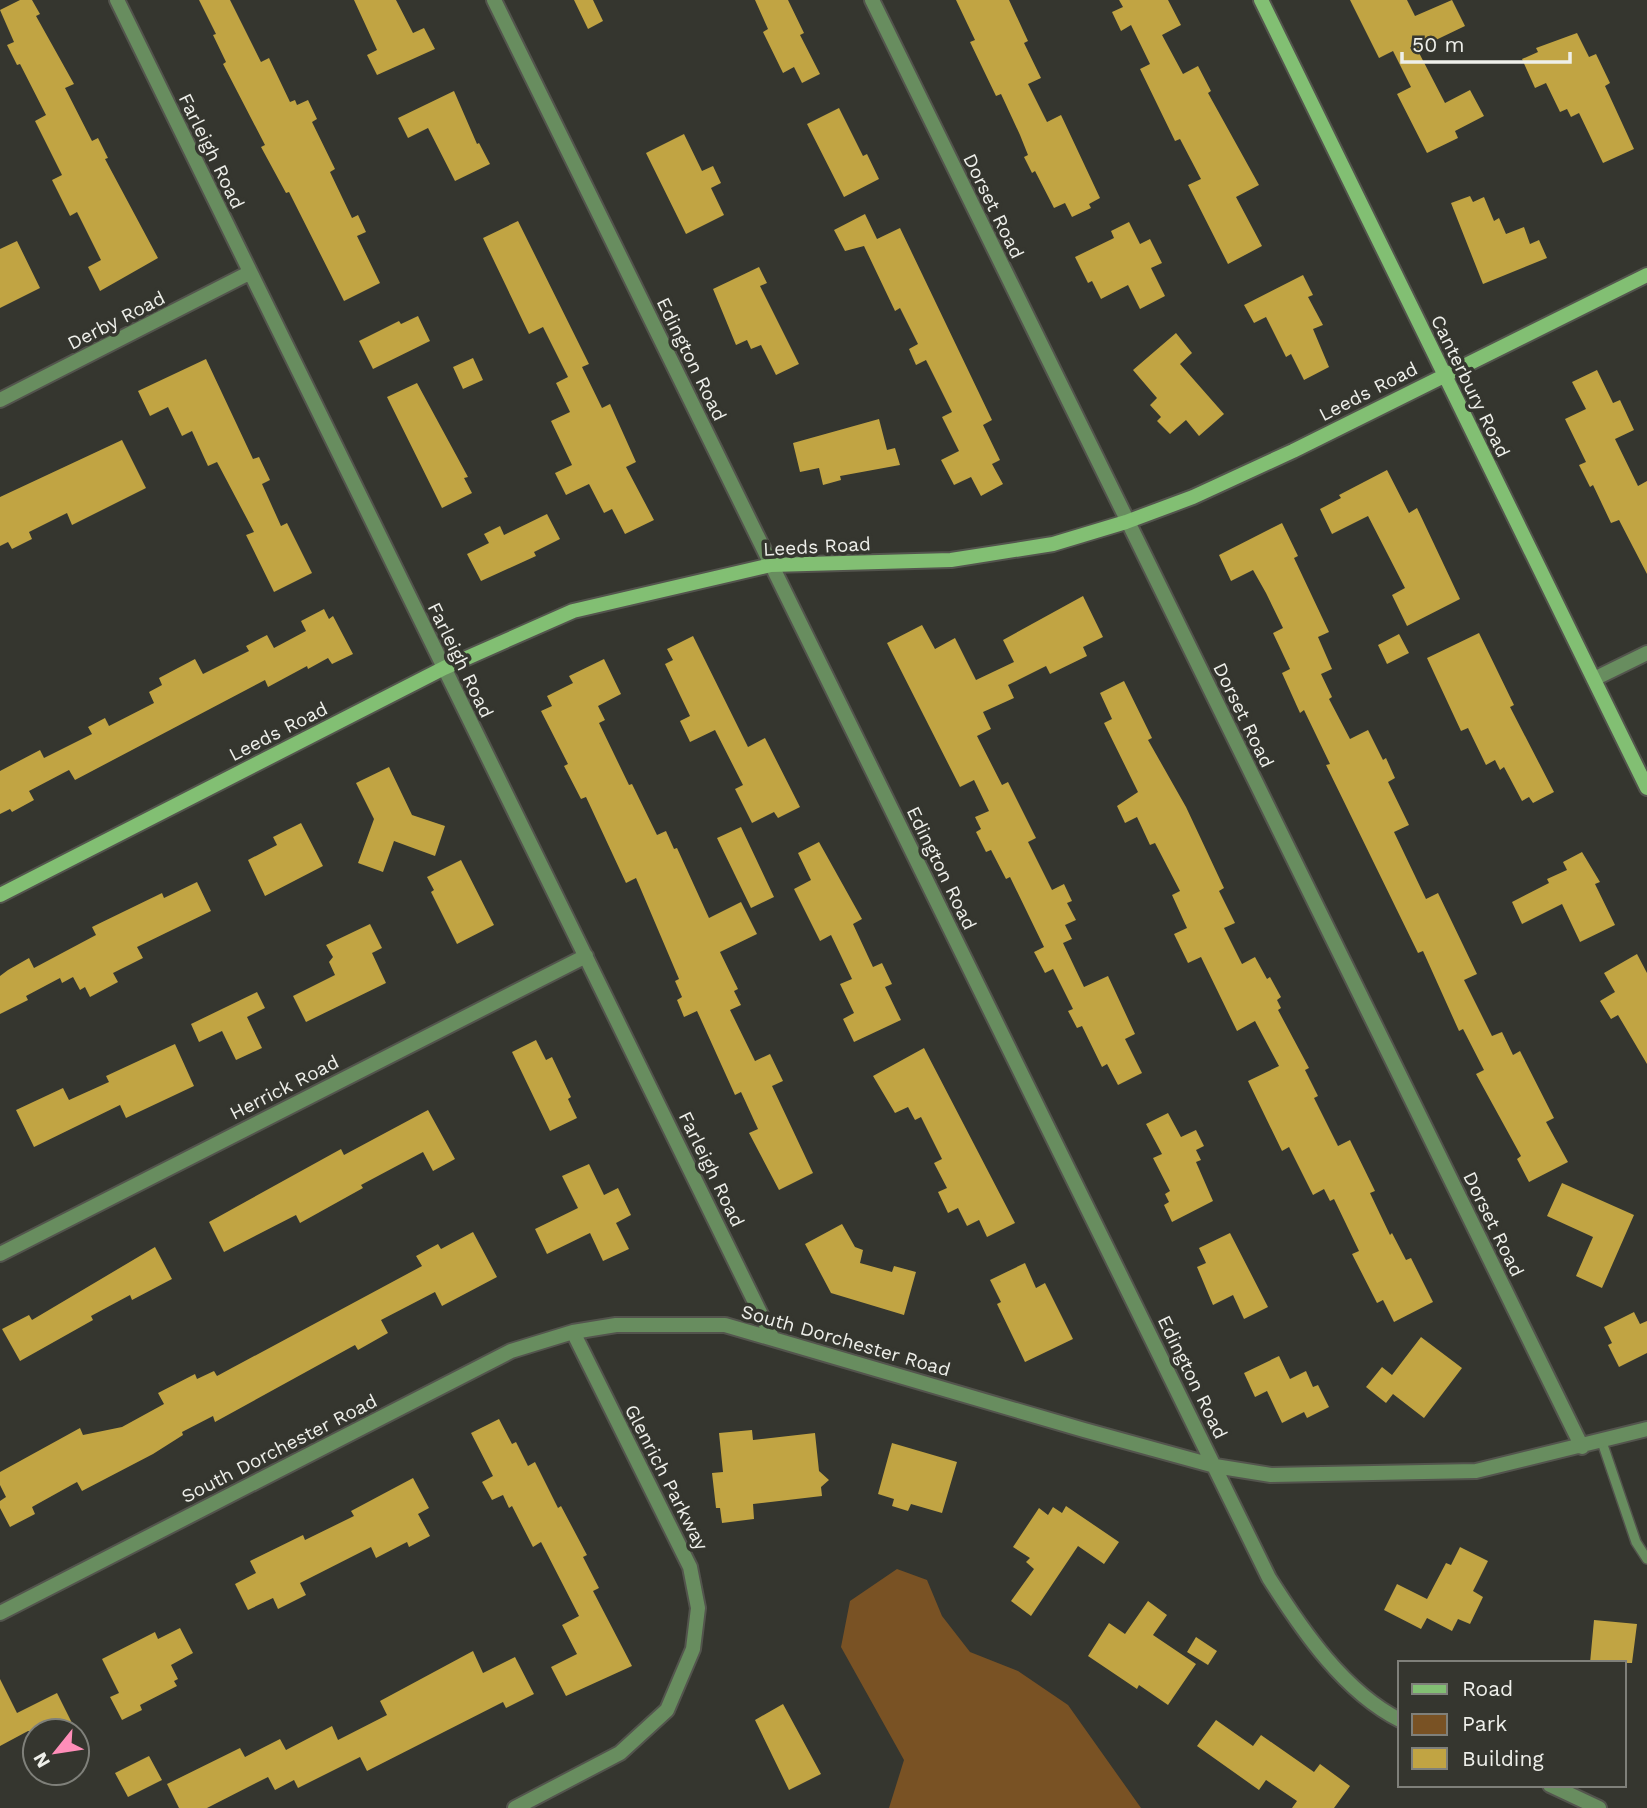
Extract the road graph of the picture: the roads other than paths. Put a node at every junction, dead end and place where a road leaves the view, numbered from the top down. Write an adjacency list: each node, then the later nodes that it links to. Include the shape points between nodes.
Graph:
1 (117, 0): 5 (street, Farleigh Road)
2 (494, 0): 10 (street, Edington Road)
3 (872, 0): 9 (street, Dorset Road)
4 (1261, 0): 7 (street, Canterbury Road)
5 (249, 273): 8 (street, Derby Road); 12 (street, Farleigh Road)
6 (1647, 275): 7 (street, Leeds Road)
7 (1443, 374): 9 (street, Leeds Road, via 1293,451); 13 (street, Canterbury Road)
8 (0, 400)
9 (1126, 522): 10 (street, Leeds Road, via 1053,544 951,560); 22 (street, Dorset Road)
10 (771, 565): 12 (street, Leeds Road, via 573,611); 23 (street, Edington Road)
11 (1647, 653): 13 (street)
12 (444, 668): 15 (street, Leeds Road); 16 (street, Farleigh Road)
13 (1594, 679): 14 (street, Canterbury Road)
14 (1647, 788)
15 (0, 895)
16 (586, 956): 17 (street, Herrick Road); 19 (street, Farleigh Road)
17 (0, 1254)
18 (573, 1332): 19 (street, South Dorchester Road, via 616,1325 725,1325); 25 (street, South Dorchester Road, via 511,1351); 28 (street, Glenrich Parkway, via 691,1567 698,1608 695,1635 667,1710 620,1753)
19 (772, 1337): 23 (street, South Dorchester Road)
20 (1647, 1429): 21 (street, South Dorchester Road)
21 (1602, 1442): 22 (street, South Dorchester Road); 24 (lane, via 1636,1542)
22 (1582, 1447): 23 (street, South Dorchester Road, via 1476,1471 1271,1475)
23 (1215, 1466): 26 (street, Edington Road, via 1269,1578 1293,1616 1356,1688)
24 (1647, 1559)
25 (0, 1613)
26 (1398, 1719)
27 (1554, 1787): 29 (street)
28 (515, 1808)
29 (1599, 1808)

